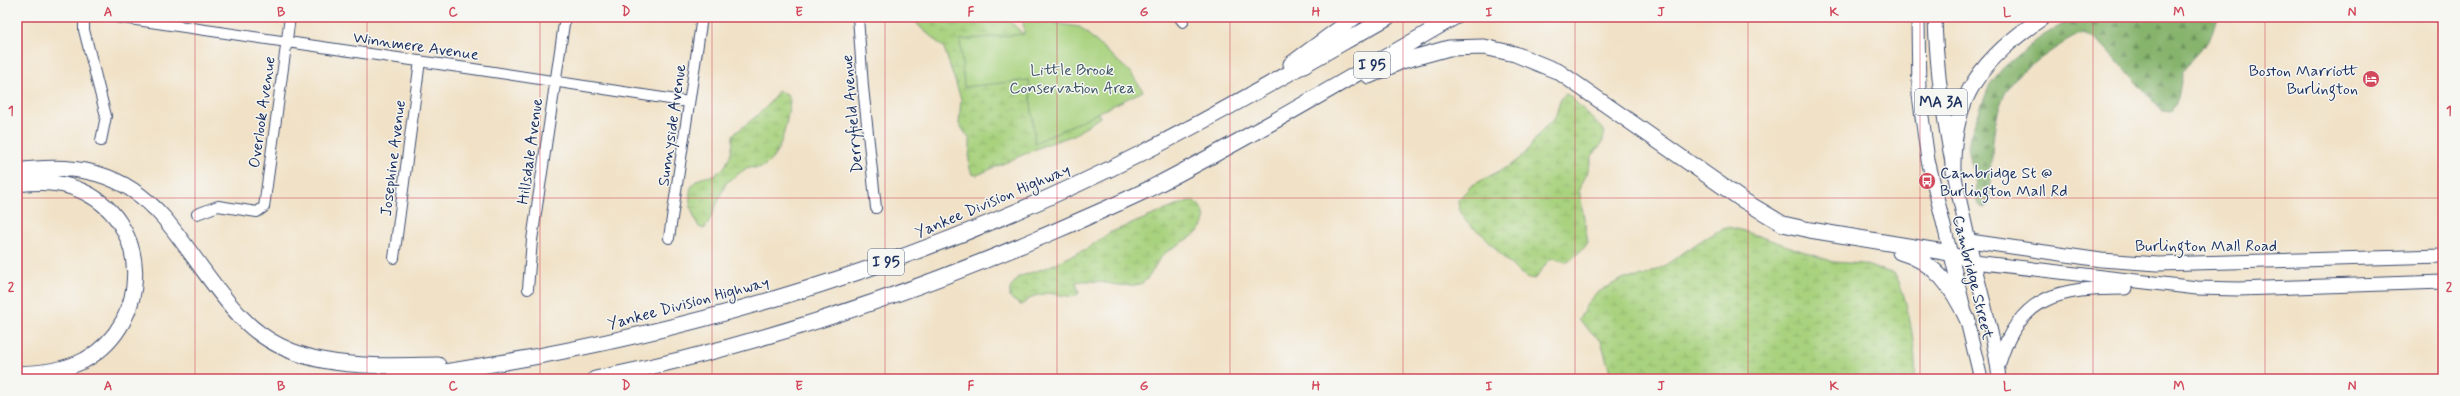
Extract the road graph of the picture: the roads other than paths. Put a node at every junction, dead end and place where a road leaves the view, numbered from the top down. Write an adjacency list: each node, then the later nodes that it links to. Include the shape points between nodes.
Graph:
1 (84, 17): 20 (street, via 84,30 106,116)
2 (116, 17): 13 (street, Winnmere Avenue)
3 (290, 17): 14 (street, Overlook Avenue)
4 (565, 17): 16 (street, Hillsdale Avenue)
5 (702, 17): 18 (street, Sunnyside Avenue)
6 (858, 17): 24 (street, Derryfield Avenue)
7 (1355, 17): 17 (highway, via 1316,43)
8 (1388, 17): 17 (highway, Yankee Division Highway / I 95)
9 (1455, 17): 19 (highway, I 95)
10 (1918, 17): 29 (main road, Cambridge Street / MA 3A, via 1919,95 1932,182)
11 (1934, 17): 22 (main road, Cambridge Street / MA 3A, via 1942,110)
12 (2044, 17): 22 (highway, via 1996,54 1976,78 1957,118 1952,144)
13 (179, 22): 14 (street, Winnmere Avenue)
14 (286, 42): 15 (street, Winnmere Avenue); 25 (street, Overlook Avenue, via 264,206 261,211 255,212 216,206)
15 (420, 61): 16 (street, Winnmere Avenue); 31 (street, Josephine Avenue)
16 (554, 81): 18 (street, Winnmere Avenue); 35 (street, Hillsdale Avenue, via 532,240)
17 (1257, 92): 37 (highway, Yankee Division Highway / I 95, via 1083,181 974,228 886,262 780,297 702,319 621,339)
18 (689, 102): 27 (street, Sunnyside Avenue)
19 (1289, 112): 26 (highway, via 1402,61 1431,51 1465,46 1498,50 1531,59 1559,72 1770,218 1794,227); 41 (highway, I 95, via 1149,188 954,272 851,310 762,337 664,364)
20 (101, 141)
21 (17, 170): 37 (highway, via 54,167 81,169 110,178 131,189 164,218 244,321 289,351 328,362 356,365)
22 (1953, 172): 28 (main road, Cambridge Street / MA 3A)
23 (17, 184): 39 (highway, via 62,184 96,199 123,229 131,249 135,272 128,313 117,331 101,348 84,360 61,369)
24 (876, 208)
25 (197, 214)
26 (1839, 235): 29 (highway); 36 (highway, via 1924,260 1954,292)
27 (669, 238)
28 (1970, 242): 29 (main road); 30 (main road, Burlington Mall Road, via 2102,260 2158,264); 32 (main road, Cambridge Street / MA 3A)
29 (1950, 253): 32 (main road); 36 (main road, Cambridge Street / MA 3A)
30 (2443, 256)
31 (394, 258)
32 (1974, 262): 34 (main road); 38 (main road, Cambridge Street / MA 3A, via 1993,336)
33 (2443, 282): 34 (main road, via 2238,289)
34 (2176, 287): 38 (main road, via 2084,289 2046,299 2031,308 2016,323 2005,342)
35 (528, 289)
36 (1968, 321): 42 (main road, Cambridge Street / MA 3A)
37 (491, 365): 40 (highway, Yankee Division Highway / I 95)
38 (1998, 373)
39 (17, 374)
40 (392, 379)
41 (595, 379)
42 (1981, 379)

